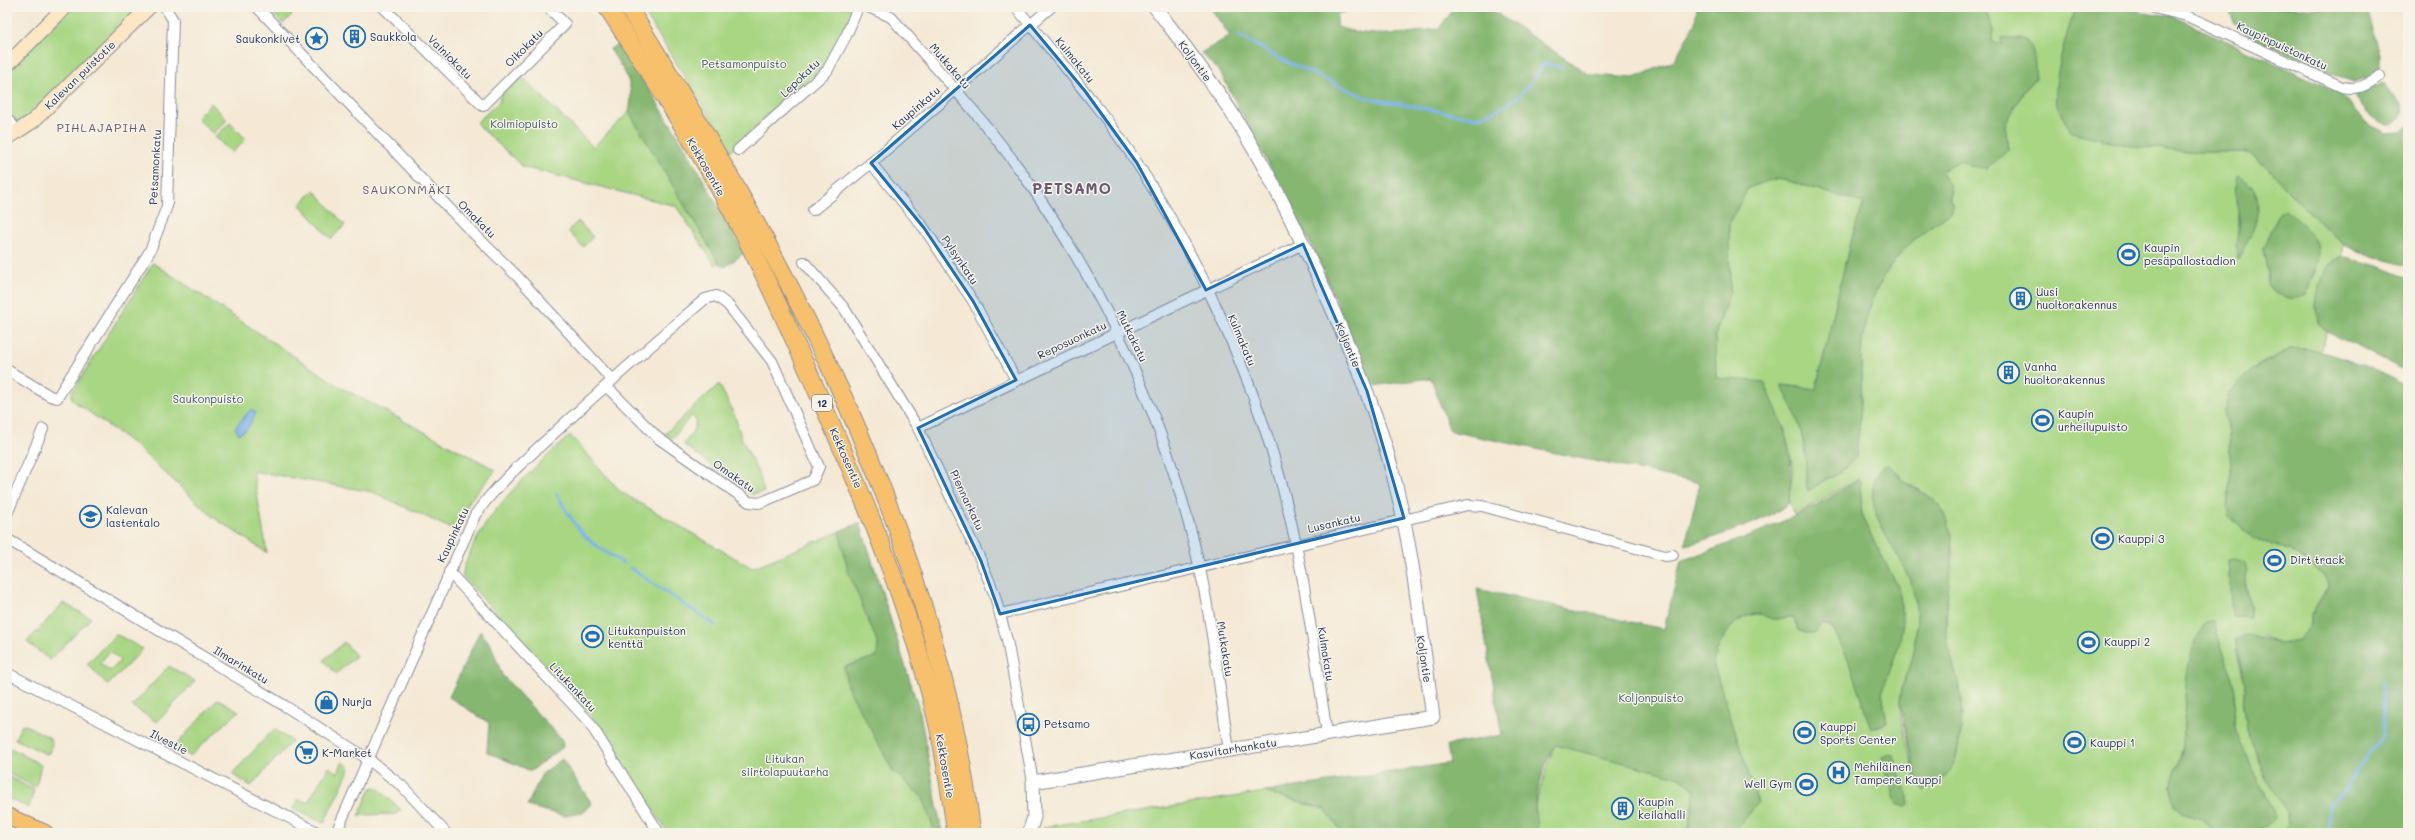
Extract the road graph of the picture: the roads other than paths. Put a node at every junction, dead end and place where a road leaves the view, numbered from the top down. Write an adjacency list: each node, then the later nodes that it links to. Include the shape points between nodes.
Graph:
1 (65, 7): 16 (main road)
2 (149, 7): 21 (main road, Kalevan puistotie, via 33,121)
3 (164, 7): 30 (street, Petsamonkatu, via 173,20 168,206 150,251 57,398)
4 (258, 7): 32 (street, Omakatu, via 466,226 517,276)
5 (383, 7): 19 (street, Vainiokatu)
6 (548, 7): 19 (street, Oikokatu, via 565,24)
7 (607, 7): 55 (highway, Kekkosentie / 12, via 706,165 738,223 768,283 865,500 890,565 917,650 938,729)
8 (628, 7): 56 (highway, Kekkosentie / 12, via 700,123 761,229 802,310 862,441 900,540 942,670 958,744)
9 (858, 7): 22 (street, Lepokatu, via 827,72)
10 (869, 7): 18 (street, Mutkakatu, via 891,17)
11 (1016, 7): 15 (street, Kulmakatu)
12 (1050, 7): 15 (street, Kaupinkatu)
13 (1154, 7): 25 (street, Koljontie, via 1206,76 1244,134)
14 (2150, 7): 17 (street, Kaupinpuistonkatu, via 2187,16 2342,87 2360,88)
15 (1030, 24): 18 (street, Kaupinkatu); 27 (street, Kulmakatu, via 1085,91 1137,163 1189,254)
16 (7, 65)
17 (2379, 76)
18 (955, 90): 23 (street, Kaupinkatu); 29 (street, Mutkakatu, via 1031,185 1073,251)
19 (482, 106)
20 (7, 121): 21 (street)
21 (12, 135)
22 (738, 150)
23 (871, 163): 24 (street, Kaupinkatu); 31 (street, Pylsynkatu, via 924,228 973,301)
24 (813, 210)
25 (1303, 244): 27 (street, Reposuonkatu); 36 (street, Koljontie, via 1367,391)
26 (804, 262): 33 (street, Piennarkatu, via 844,308)
27 (1206, 290): 29 (street, Reposuonkatu); 38 (street, Kulmakatu, via 1228,335 1267,434)
28 (705, 299): 32 (street, Kaupinkatu); 32 (street, Omakatu, via 716,296 728,304 772,361 819,467 813,480 759,503 749,502 649,430)
29 (1118, 332): 31 (street, Reposuonkatu); 40 (street, Mutkakatu, via 1165,447)
30 (7, 370)
31 (1016, 380): 33 (street, Reposuonkatu)
32 (609, 383): 41 (street, Kaupinkatu, via 494,490 475,515)
33 (918, 428): 42 (street, Piennarkatu, via 981,561)
34 (43, 429): 35 (street)
35 (7, 514)
36 (1404, 518): 38 (street, Lusankatu); 39 (street, Lusankatu, via 1460,505 1482,506 1665,556); 44 (street, Koljontie)
37 (7, 539): 47 (street, Ilmarinkatu, via 274,699)
38 (1296, 544): 40 (street, Lusankatu); 45 (street, Kulmakatu)
39 (1673, 555)
40 (1200, 566): 42 (street, Lusankatu); 46 (street, Mutkakatu)
41 (449, 572): 47 (street, Kaupinkatu); 54 (street, Litukankatu, via 589,722)
42 (1000, 614): 48 (street, Piennarkatu, via 1016,681)
43 (7, 673): 51 (street, Ilvestie)
44 (1432, 721): 45 (street, Kasvitarhankatu)
45 (1327, 734): 46 (street, Kasvitarhankatu)
46 (1229, 750): 48 (street, Kasvitarhankatu)
47 (368, 759): 52 (street, Kaupinkatu); 53 (street, Ilmarinkatu, via 402,786)
48 (1033, 782): 57 (street, via 1034,817)
49 (7, 816): 50 (main road)
50 (45, 833)
51 (319, 833)
52 (336, 833)
53 (446, 833)
54 (660, 833)
55 (956, 833)
56 (972, 833)
57 (1029, 833)

